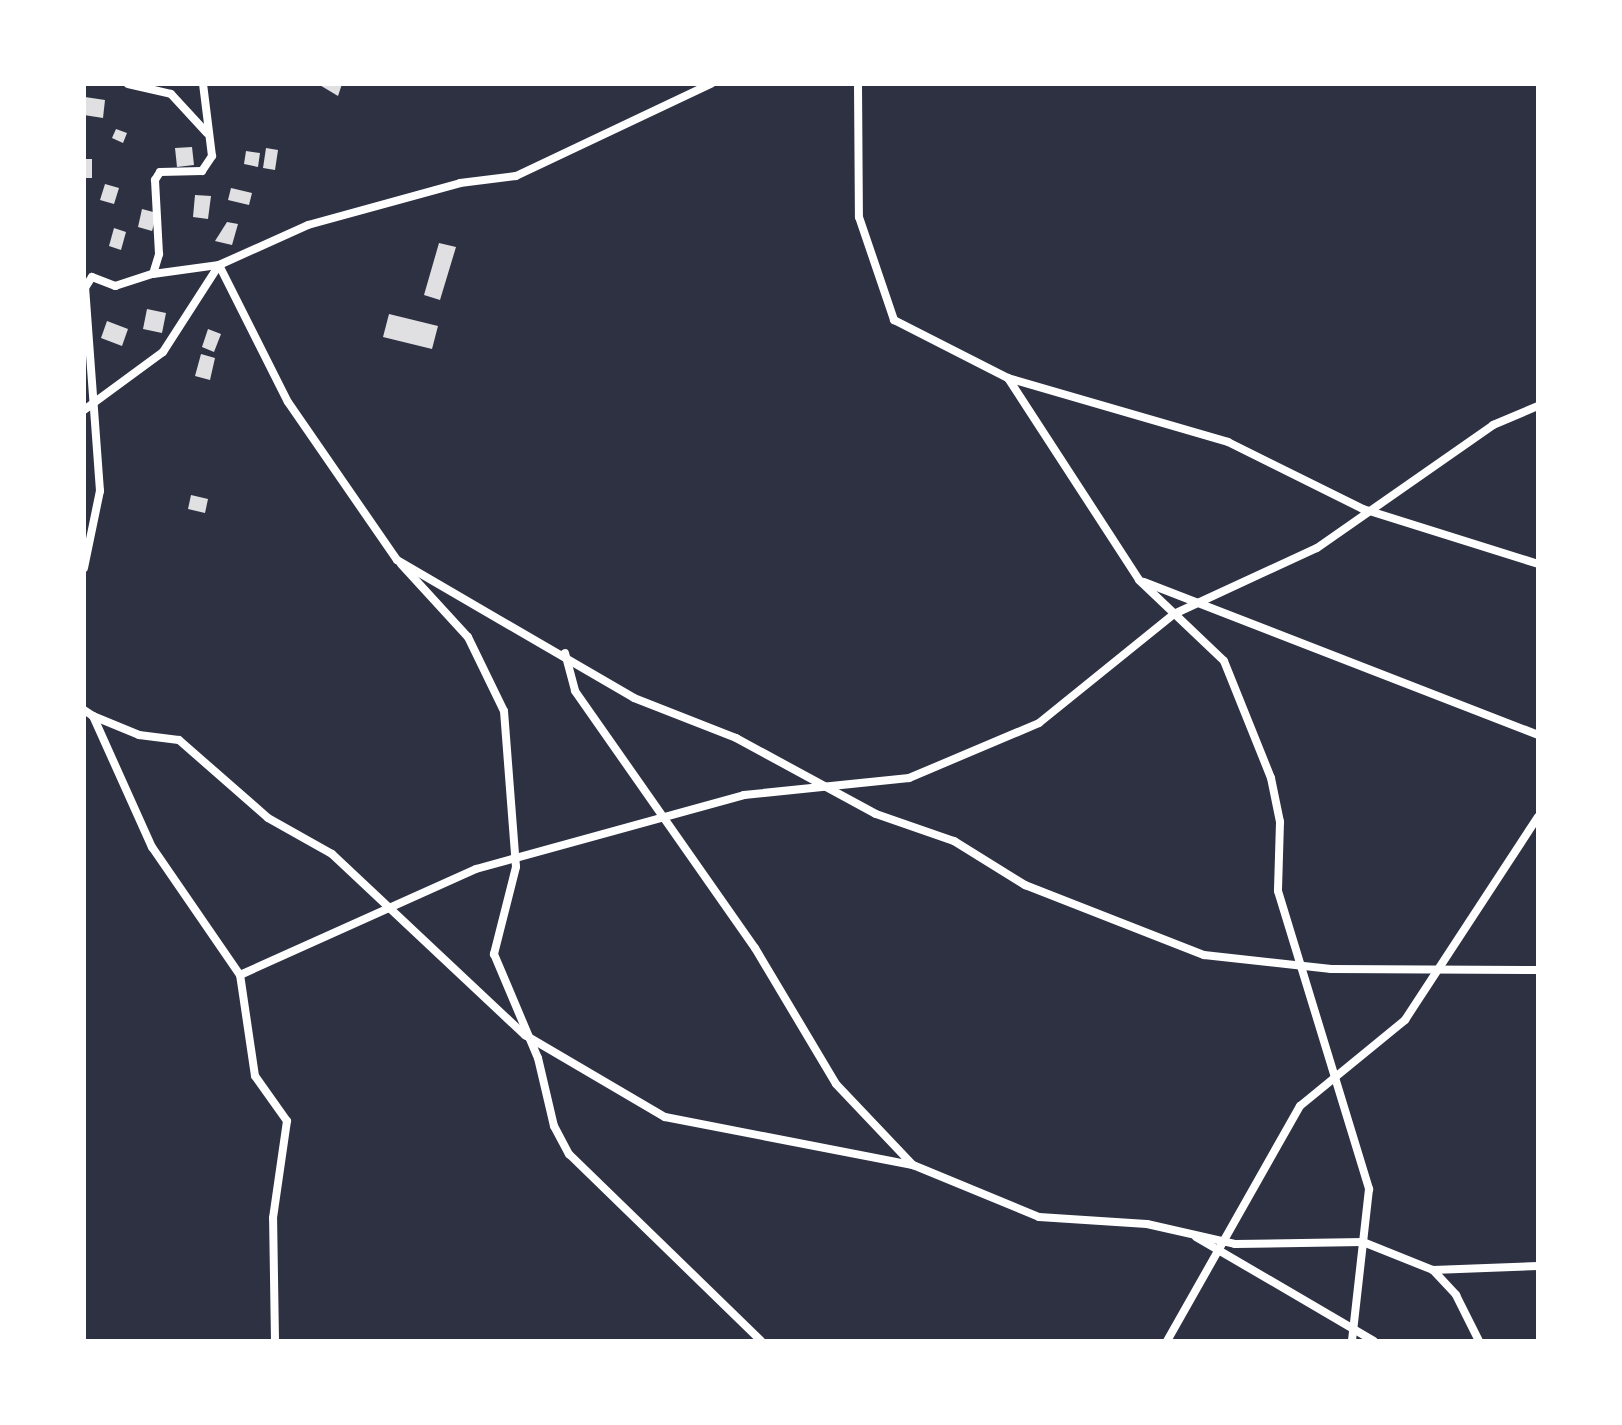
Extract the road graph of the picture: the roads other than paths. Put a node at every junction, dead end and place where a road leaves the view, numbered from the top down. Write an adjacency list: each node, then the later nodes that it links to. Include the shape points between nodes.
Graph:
1 (128, 84): 5 (street, via 171,94)
2 (203, 84): 5 (street)
3 (711, 84): 6 (street, via 516,176 460,183 308,225)
4 (858, 84): 8 (street, via 859,217 894,320)
5 (207, 133): 7 (street, via 212,156 202,171 160,172 155,180 159,254)
6 (219, 265): 7 (street); 10 (street, via 163,352); 12 (street, via 288,402)
7 (153, 274): 10 (street, via 115,286 92,277 85,288 94,349)
8 (1008, 378): 11 (street, via 1228,442); 15 (street)
9 (1538, 406): 11 (street, via 1493,425)
10 (87, 408): 14 (street, via 100,491)
11 (1363, 509): 13 (street); 16 (street, via 1317,548)
12 (397, 560): 18 (street); 25 (street, via 490,671 504,711)
13 (1538, 564)
14 (84, 568)
15 (1139, 580): 16 (street); 17 (street)
16 (1199, 603): 17 (street); 21 (street)
17 (1174, 614): 22 (street, via 1039,723 909,778); 27 (street, via 1224,661 1271,778 1280,822 1278,891)
18 (565, 653): 22 (street, via 634,698 736,738); 23 (street, via 575,691)
19 (84, 710): 20 (street)
20 (93, 716): 26 (street, via 139,735 179,740 268,818 332,854); 30 (street, via 152,847)
21 (1538, 735)
22 (820, 787): 23 (street, via 744,795); 27 (street, via 954,841 1025,885 1180,947)
23 (666, 816): 25 (street); 33 (street, via 836,1084)
24 (1538, 817): 29 (street)
25 (515, 858): 26 (street); 31 (street, via 494,954)
26 (389, 906): 30 (street); 31 (street)
27 (1303, 965): 29 (street); 32 (street)
28 (1538, 970): 29 (street, via 1477,964)
29 (1433, 972): 32 (street, via 1405,1020)
30 (240, 975): 41 (street, via 255,1076 287,1121 273,1218)
31 (525, 1035): 33 (street, via 665,1117); 42 (street, via 569,1154)
32 (1335, 1074): 35 (street, via 1300,1106); 36 (street, via 1369,1189)
33 (913, 1165): 34 (street, via 1039,1217)
34 (1193, 1235): 35 (street); 37 (street)
35 (1222, 1241): 36 (street); 37 (street)
36 (1363, 1242): 39 (street); 40 (street)
37 (1216, 1253): 40 (street); 43 (street)
38 (1538, 1266): 39 (street)
39 (1433, 1270): 45 (street, via 1456,1295)
40 (1353, 1336): 44 (street)
41 (275, 1341)
42 (761, 1341)
43 (1167, 1341)
44 (1374, 1341)
45 (1479, 1341)

